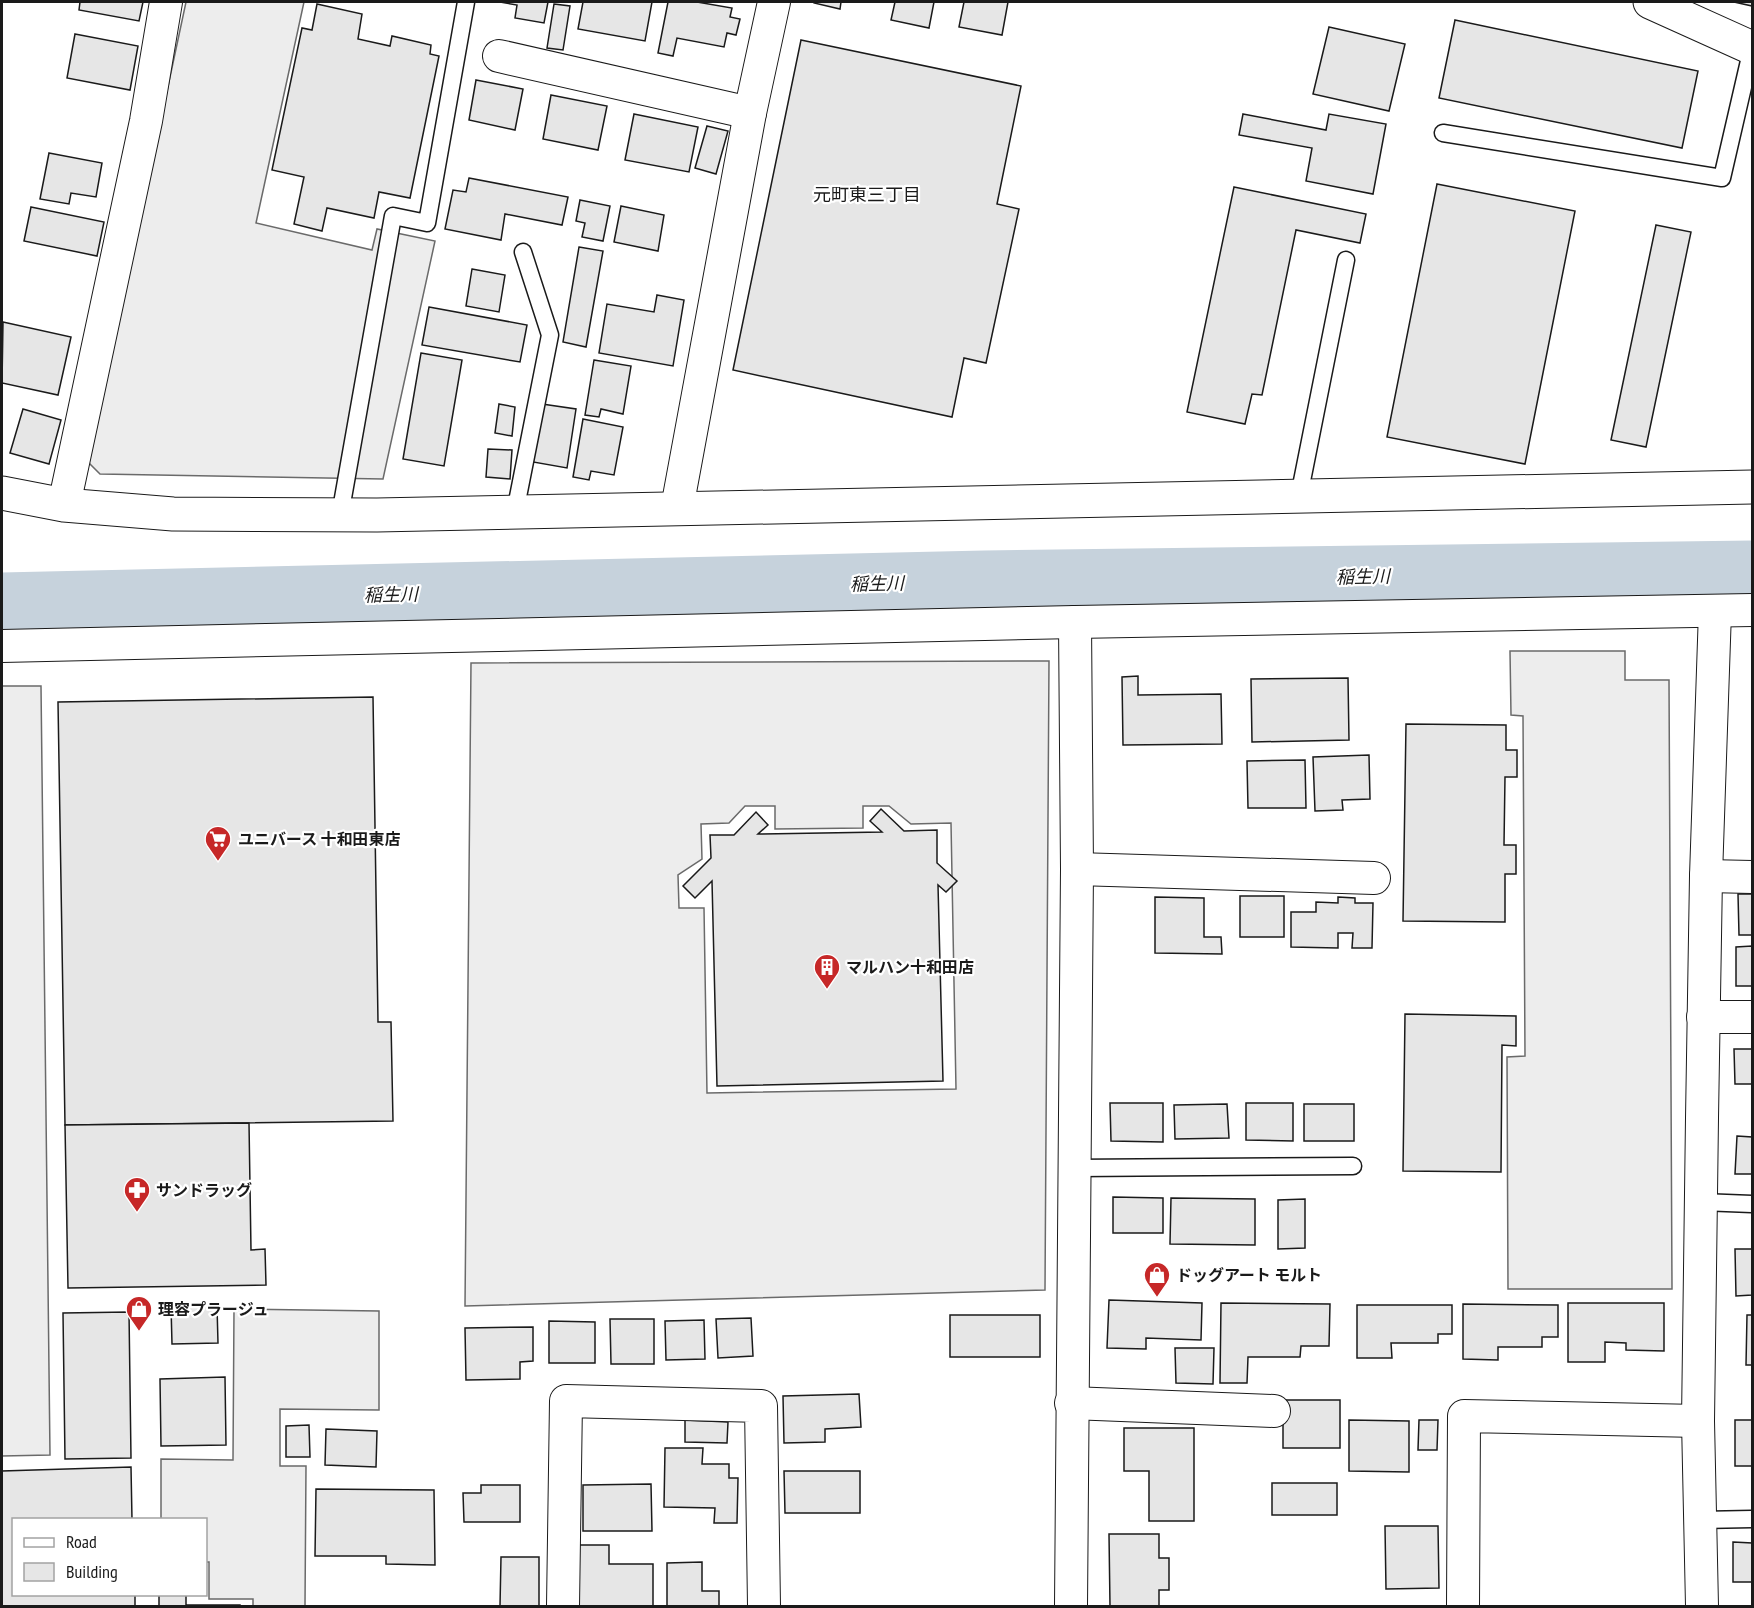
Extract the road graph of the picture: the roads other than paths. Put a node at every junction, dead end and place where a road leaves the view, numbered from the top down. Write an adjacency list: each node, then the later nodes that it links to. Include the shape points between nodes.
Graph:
1 (166, 2): 14 (street, via 146,121)
2 (466, 2): 17 (lane, via 427,223 393,216)
3 (774, 2): 7 (street)
4 (1650, 2): 5 (street)
5 (1752, 48): 8 (lane, via 1722,178)
6 (499, 56): 7 (street)
7 (750, 113): 15 (street)
8 (1443, 133)
9 (523, 252): 16 (lane, via 550,335)
10 (1346, 260): 13 (lane)
11 (1752, 487): 13 (street)
12 (2, 493): 14 (street)
13 (1299, 496): 15 (street)
14 (64, 505): 17 (street, via 173,514)
15 (677, 508): 16 (street)
16 (515, 512): 17 (street)
17 (340, 515)
18 (1752, 610): 19 (street)
19 (1714, 611): 20 (street); 23 (street)
20 (1075, 622): 21 (street); 22 (street)
21 (2, 646)
22 (1077, 869): 25 (street); 29 (street)
23 (1706, 876): 24 (street); 26 (street)
24 (1752, 877)
25 (1374, 878)
26 (1703, 1017): 27 (street); 30 (street)
27 (1752, 1017)
28 (1353, 1166): 29 (lane)
29 (1074, 1168): 32 (street)
30 (1701, 1202): 31 (lane); 34 (street)
31 (1752, 1204)
32 (1071, 1402): 33 (street); 39 (street)
33 (1274, 1411)
34 (1698, 1421): 36 (street); 40 (street, via 1464,1416)
35 (1752, 1519): 36 (lane)
36 (1700, 1520): 41 (street)
37 (563, 1606): 38 (street, via 566,1401 761,1406)
38 (764, 1606)
39 (1071, 1606)
40 (1463, 1606)
41 (1702, 1606)

